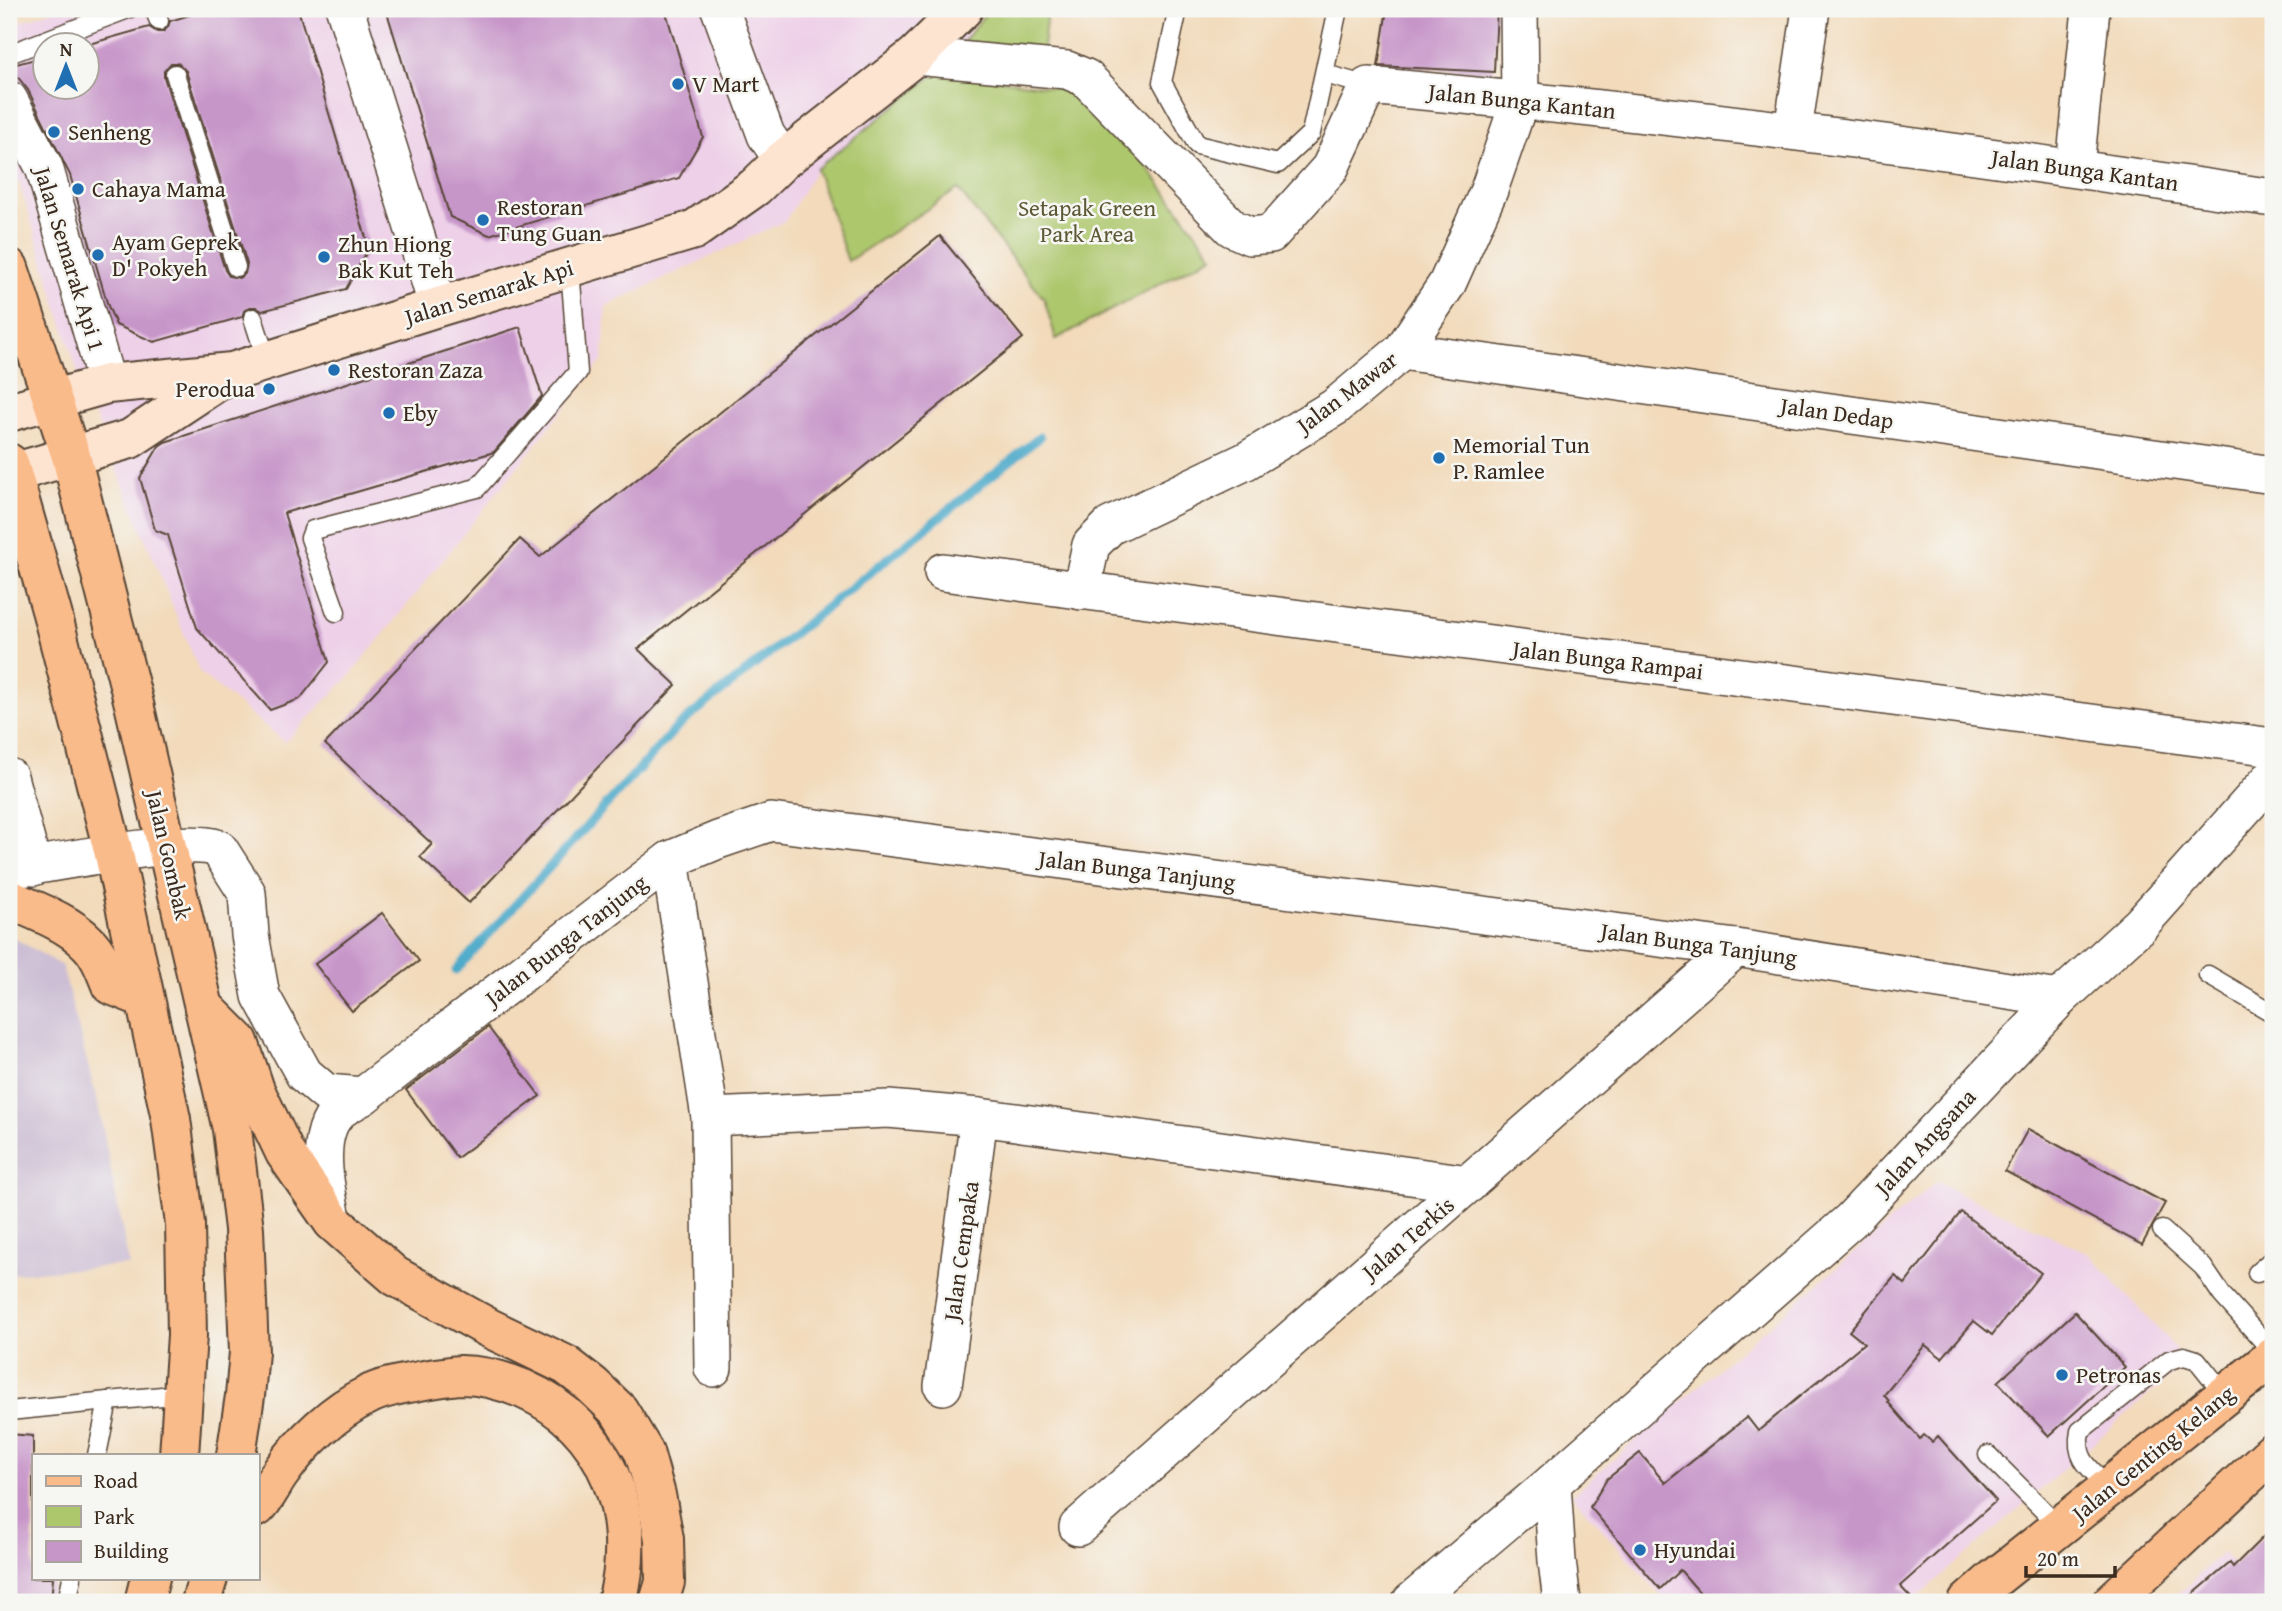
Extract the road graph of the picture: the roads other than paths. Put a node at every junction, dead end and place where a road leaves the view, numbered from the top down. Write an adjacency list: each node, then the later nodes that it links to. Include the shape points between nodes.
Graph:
1 (128, 9): 10 (lane)
2 (345, 9): 24 (street)
3 (720, 9): 18 (street, via 766,135)
4 (962, 9): 11 (street, Jalan Semarak Api)
5 (1178, 9): 13 (lane, via 1162,82 1196,145 1278,164 1311,133)
6 (1338, 9): 13 (lane)
7 (1519, 9): 16 (street, Jalan Mawar)
8 (1811, 9): 17 (street)
9 (2091, 9): 19 (street)
10 (9, 54)
11 (915, 57): 14 (street, via 1067,70 1086,78 1232,228 1250,236 1271,234 1330,168); 18 (street, Jalan Semarak Api)
12 (175, 74): 21 (lane, via 206,192)
13 (1325, 74): 14 (lane)
14 (1368, 86): 16 (street, Jalan Bunga Kantan)
15 (9, 100): 28 (street, Jalan Semarak Api 1, via 44,167)
16 (1520, 100): 17 (street, Jalan Bunga Kantan); 26 (street, Jalan Mawar, via 1489,190 1447,284)
17 (1793, 130): 19 (street, Jalan Bunga Kantan)
18 (783, 160): 23 (street, Jalan Semarak Api, via 755,187 694,230)
19 (2075, 167): 20 (street, Jalan Bunga Kantan)
20 (2273, 198)
21 (236, 267)
22 (9, 268): 29 (main road, Jalan Gombak)
23 (570, 268): 24 (street, Jalan Semarak Api); 36 (lane, via 578,372 477,488 313,530 310,538)
24 (438, 307): 27 (street, Jalan Semarak Api)
25 (253, 318): 27 (lane)
26 (1402, 351): 33 (street, Jalan Dedap); 35 (street, Jalan Mawar, via 1335,407 1246,461 1110,526 1091,545)
27 (249, 367): 28 (street, Jalan Semarak Api); 31 (street, Jalan Semarak Api, via 130,439)
28 (107, 384): 29 (street, Jalan Semarak Api)
29 (52, 399): 30 (street, Jalan Semarak Api); 31 (main road, Jalan Gombak)
30 (9, 412)
31 (71, 456): 32 (street, Jalan Semarak Api); 40 (main road, Jalan Gombak)
32 (10, 468): 41 (main road)
33 (2273, 475)
34 (943, 572): 35 (street, Jalan Bunga Rampai)
35 (1081, 591): 37 (street, Jalan Bunga Rampai)
36 (336, 612)
37 (2273, 747)
38 (2273, 776): 48 (street, Jalan Angsana, via 2140,925)
39 (9, 777): 43 (street)
40 (167, 846): 41 (street); 49 (main road, Jalan Gombak); 51 (street, via 211,845 219,849 247,893 261,996 304,1074 326,1093)
41 (114, 854): 43 (street); 47 (main road)
42 (670, 860): 45 (street, Jalan Bunga Tanjung, via 771,822); 51 (street, Jalan Bunga Tanjung); 52 (street)
43 (21, 868)
44 (9, 899): 47 (main road, via 65,926 88,943 111,985)
45 (1736, 948): 48 (street, Jalan Bunga Tanjung); 54 (street, Jalan Terkis)
46 (2208, 975): 50 (lane)
47 (144, 998): 63 (main road, via 171,1119 185,1224)
48 (2059, 999): 72 (street, Jalan Angsana, via 1851,1220)
49 (204, 1007): 55 (main road, via 239,1042 255,1090 285,1153); 70 (main road, Jalan Gombak, via 232,1129 244,1229 249,1352)
50 (2273, 1013)
51 (363, 1096): 55 (street, Jalan Bunga Tanjung, via 339,1111 327,1127 323,1146)
52 (710, 1117): 53 (street, via 888,1109); 61 (street)
53 (979, 1117): 54 (street); 62 (street, Jalan Cempaka)
54 (1469, 1184): 75 (street, Jalan Terkis)
55 (333, 1222): 85 (main road, via 395,1276 566,1365 619,1410 644,1452 656,1495 665,1582)
56 (2162, 1230): 59 (lane, via 2203,1267)
57 (2273, 1259): 58 (lane)
58 (2257, 1273)
59 (2273, 1352)
60 (2273, 1357): 64 (main road, Jalan Genting Kelang)
61 (713, 1368)
62 (943, 1386)
63 (184, 1394): 65 (lane); 69 (main road)
64 (2225, 1395): 73 (main road, Jalan Genting Kelang); 73 (lane, via 2197,1360 2184,1356 2169,1360 2080,1431 2077,1446 2082,1460)
65 (108, 1401): 66 (lane); 68 (lane)
66 (9, 1410)
67 (2273, 1452): 80 (main road)
68 (97, 1454)
69 (179, 1454)
70 (236, 1454)
71 (1988, 1455): 76 (lane)
72 (1552, 1483): 86 (street, Jalan Angsana); 87 (street)
73 (2109, 1487): 76 (main road, Jalan Genting Kelang)
74 (259, 1504): 84 (main road, via 296,1452 369,1394 464,1375 511,1384 555,1407 593,1444 609,1469 625,1537 624,1578)
75 (1078, 1527)
76 (2060, 1527): 88 (main road, Jalan Genting Kelang)
77 (72, 1580): 81 (lane)
78 (150, 1580): 82 (main road)
79 (207, 1580): 83 (main road)
80 (2125, 1596)
81 (67, 1602)
82 (144, 1602)
83 (201, 1602)
84 (617, 1602)
85 (659, 1602)
86 (1411, 1602)
87 (1562, 1602)
88 (1968, 1602)

